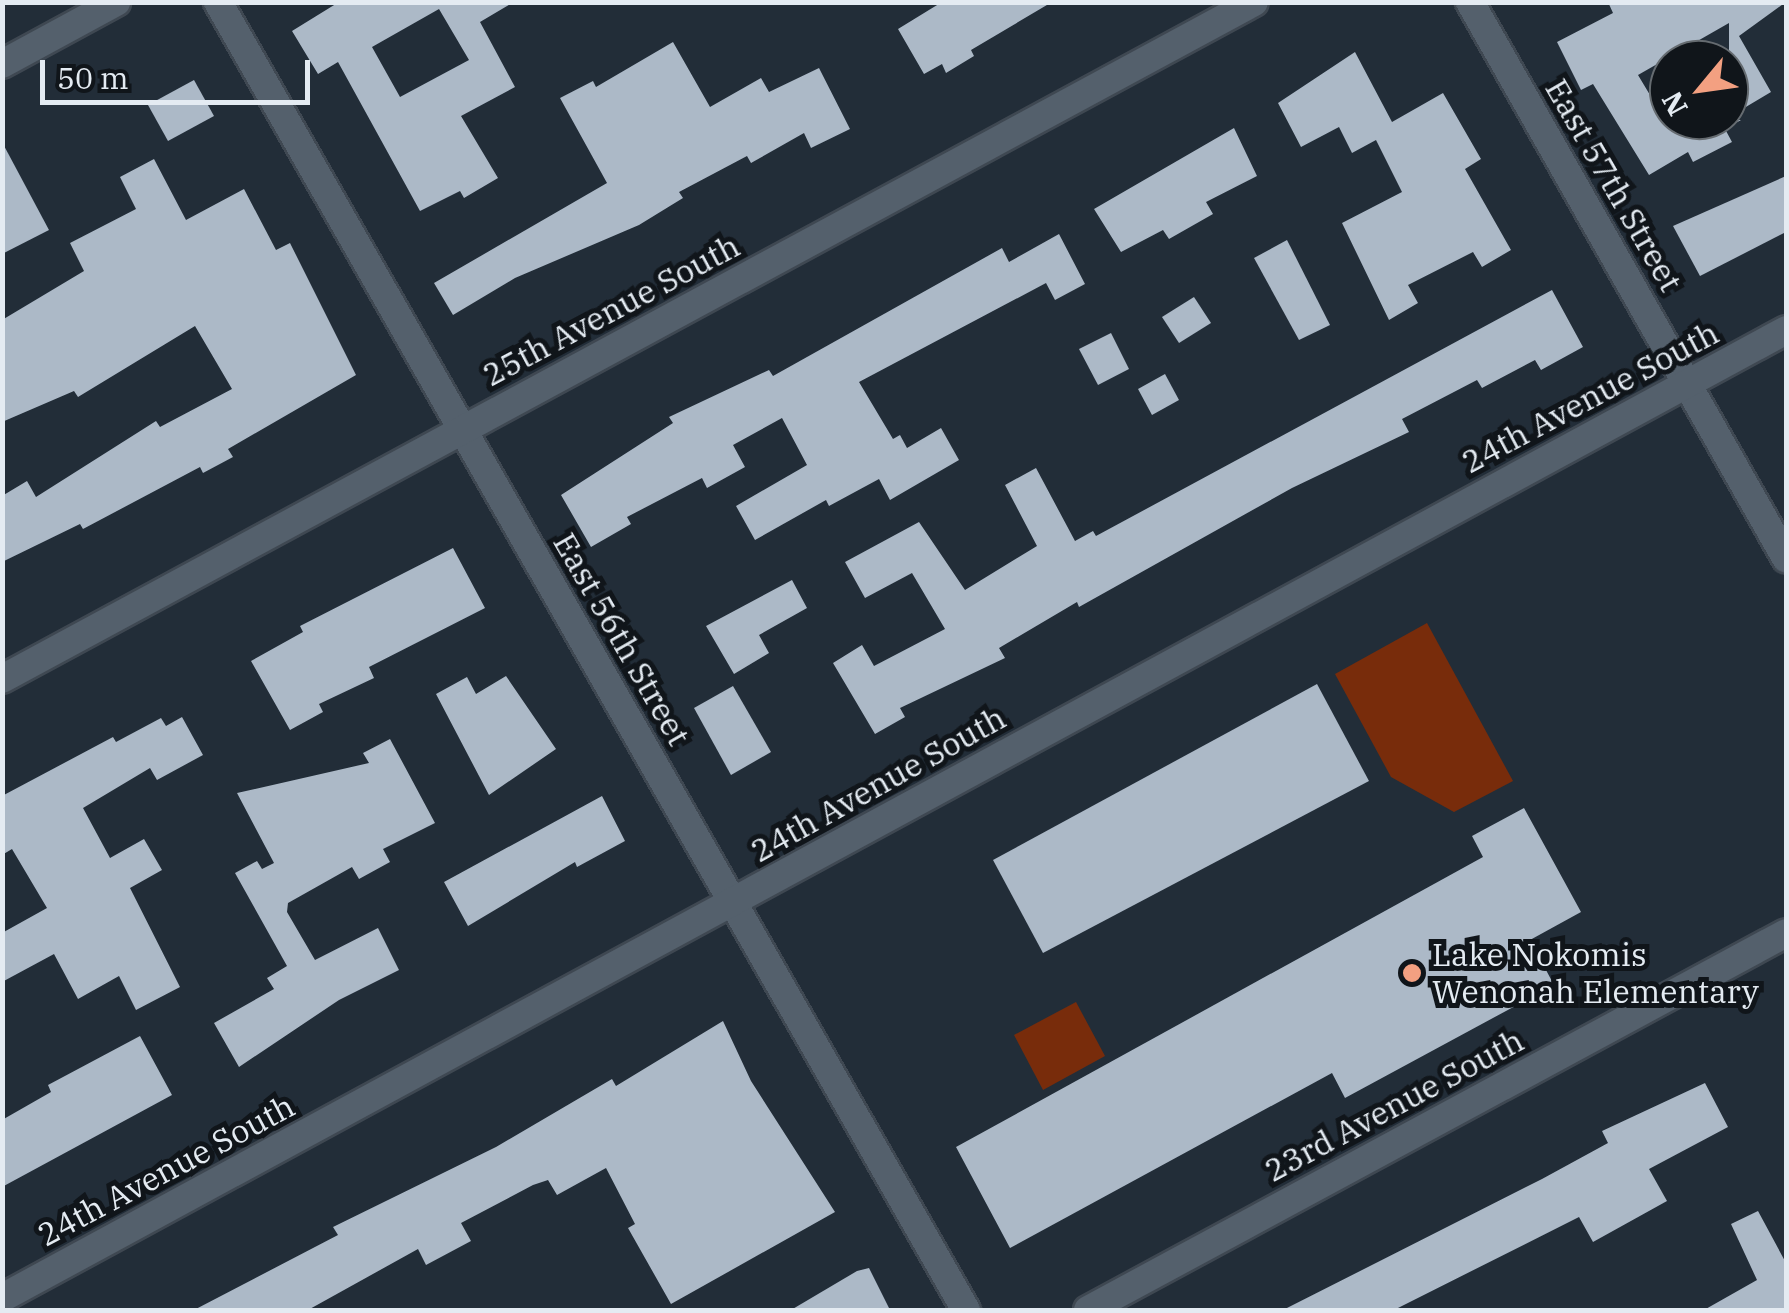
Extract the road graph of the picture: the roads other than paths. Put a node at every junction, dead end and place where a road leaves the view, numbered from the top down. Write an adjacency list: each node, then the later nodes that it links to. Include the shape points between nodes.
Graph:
1 (116, 2): 5 (street)
2 (218, 2): 8 (street, East 56th Street)
3 (1254, 2): 8 (street, 25th Avenue South)
4 (1470, 2): 7 (street, East 57th Street)
5 (2, 64)
6 (1786, 330): 7 (street, 24th Avenue South)
7 (1687, 384): 9 (street, East 57th Street); 11 (street, 24th Avenue South)
8 (462, 430): 10 (street, 25th Avenue South); 11 (street, East 56th Street)
9 (1786, 558)
10 (2, 680)
11 (732, 902): 13 (street, 24th Avenue South); 14 (street, East 56th Street)
12 (1786, 933): 15 (street, 23rd Avenue South)
13 (2, 1298)
14 (966, 1310)
15 (1088, 1310)

